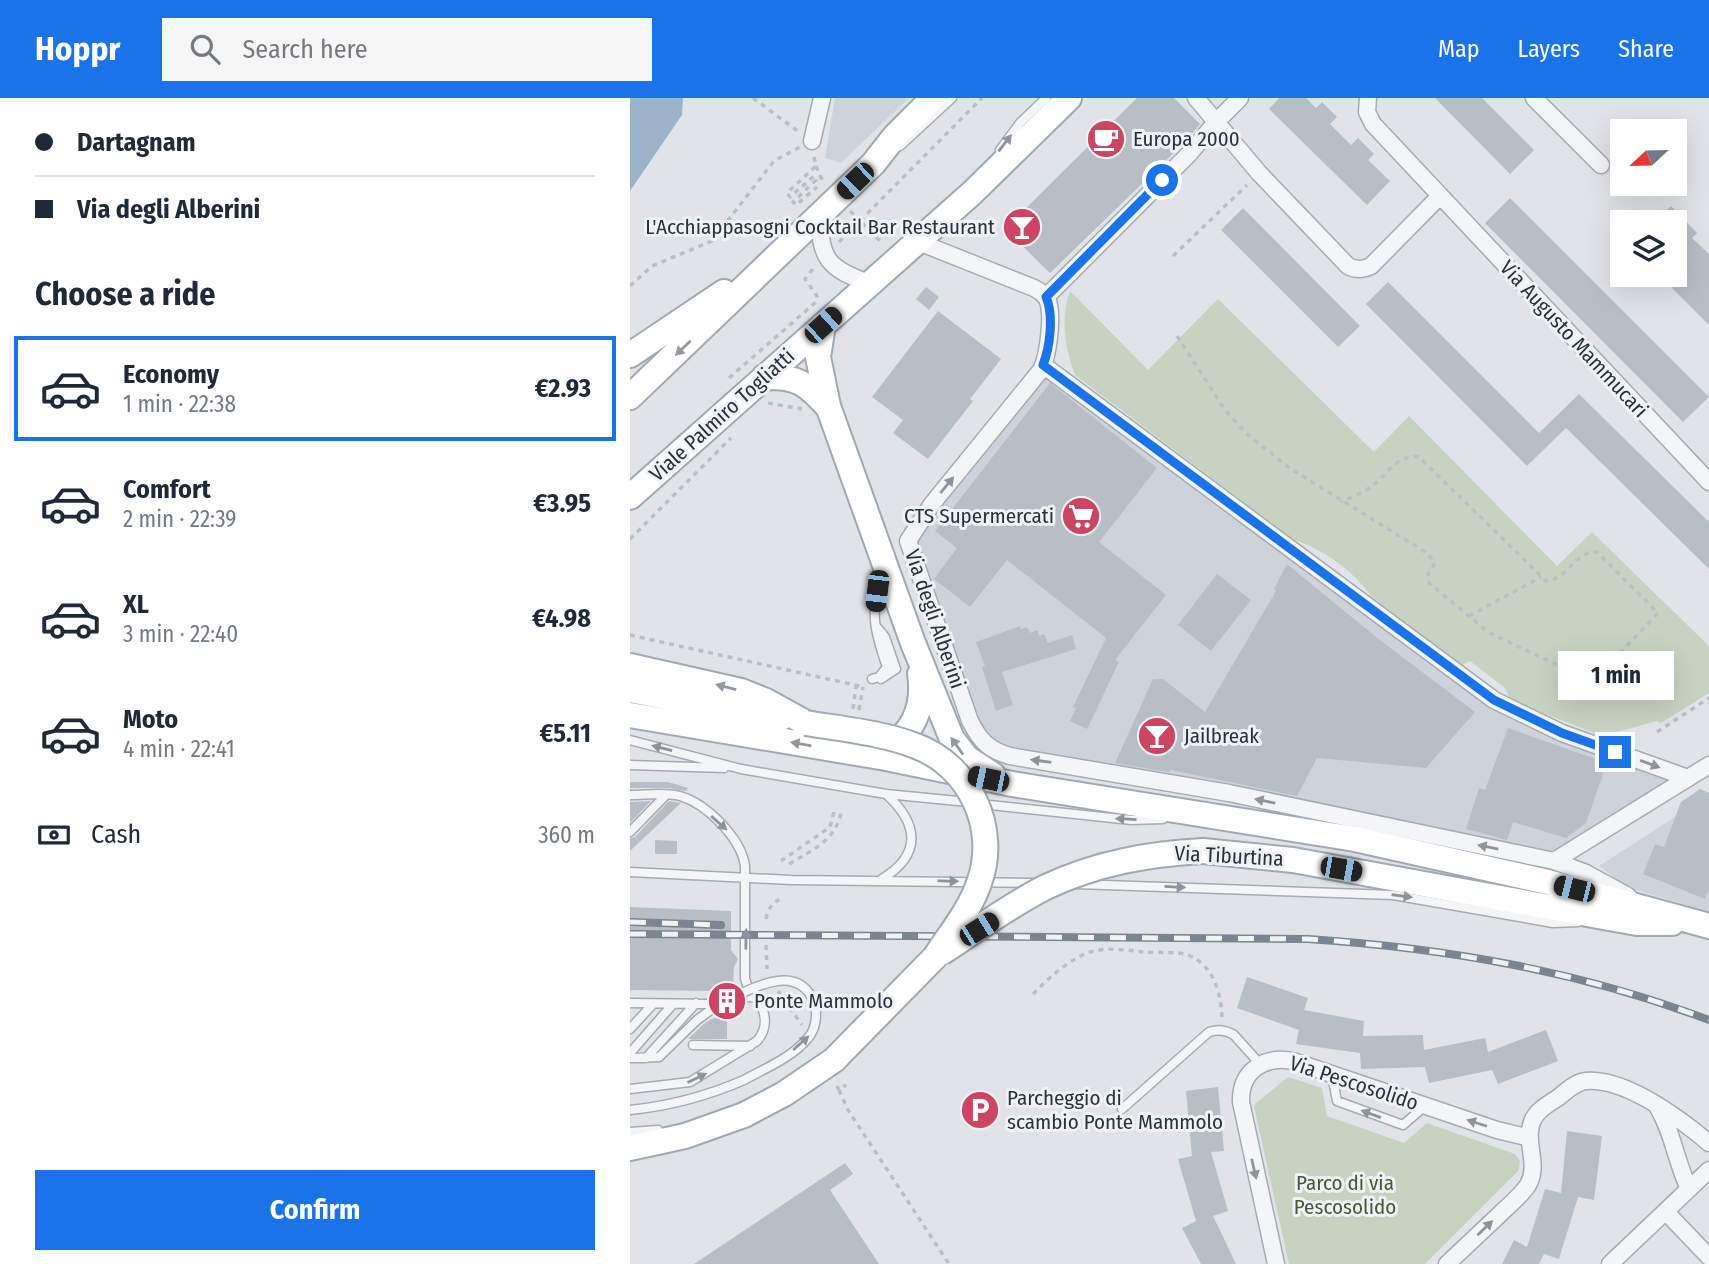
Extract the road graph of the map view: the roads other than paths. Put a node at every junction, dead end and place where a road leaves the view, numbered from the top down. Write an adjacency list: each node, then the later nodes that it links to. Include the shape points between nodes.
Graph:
1 (822, 98): 11 (street)
2 (933, 98): 13 (main road)
3 (952, 98): 13 (lane, via 907,141)
4 (1046, 98): 12 (lane, one-way to 4)
5 (1069, 98): 16 (main road, Viale Palmiro Togliatti)
6 (1196, 98): 10 (street)
7 (1240, 98): 10 (street)
8 (1368, 98): 17 (street, Via Augusto Mammucari, via 1369,118)
9 (1534, 98): 14 (street)
10 (1215, 122): 17 (street, via 1348,266 1359,270 1371,266); 22 (street, via 1190,153)
11 (812, 141)
12 (993, 158)
13 (873, 164): 18 (main road)
14 (1601, 165)
15 (985, 167): 16 (lane, Viale Palmiro Togliatti)
16 (972, 193): 19 (main road, Viale Palmiro Togliatti)
17 (1440, 196): 30 (street, Via Augusto Mammucari)
18 (820, 215): 20 (main road); 21 (street, via 825,256 841,271)
19 (916, 241): 21 (main road, Viale Palmiro Togliatti); 22 (street, via 1034,288)
20 (767, 266): 24 (main road); 27 (main road, one-way to 27)
21 (869, 283): 23 (main road, Viale Palmiro Togliatti)
22 (1046, 297): 25 (street, via 1049,325)
23 (823, 325): 26 (main road, Viale Palmiro Togliatti); 28 (main road, via 818,357)
24 (630, 355)
25 (1043, 365): 41 (street, Via degli Alberini, one-way to 25, via 971,721 908,541); 46 (street, one-way to 46, via 1494,700 1562,733)
26 (764, 377): 28 (main road, via 799,381); 29 (main road, Viale Palmiro Togliatti)
27 (630, 397)
28 (828, 406): 33 (main road)
29 (684, 450): 31 (main road, Viale Palmiro Togliatti); 32 (main road, via 654,495)
30 (1705, 471)
31 (630, 497)
32 (630, 518)
33 (885, 567): 34 (main road); 36 (lane, via 873,618 887,667)
34 (913, 643): 42 (main road, via 922,695 912,724 887,747); 47 (main road, one-way to 34, via 975,765 956,745)
35 (630, 666): 37 (main road)
36 (872, 679)
37 (689, 689): 38 (main road); 60 (main road, one-way to 37, bridge, via 971,900 984,866 983,823 972,795 949,766 917,746 806,723 754,695)
38 (630, 690)
39 (630, 715): 42 (main road, Via Tiburtina, one-way to 39)
40 (630, 740): 45 (lane, one-way to 40)
41 (986, 745): 53 (street, Via Tiburtina, one-way to 41, via 1229,793 1010,756)
42 (849, 752): 47 (main road, Via Tiburtina)
43 (630, 765): 45 (lane)
44 (1709, 765): 46 (street)
45 (741, 769): 48 (lane)
46 (1688, 778): 53 (street)
47 (1012, 784): 51 (main road, Via Tiburtina)
48 (886, 794): 51 (lane, one-way to 48, via 1131,820); 56 (lane, via 906,816 911,840 901,865)
49 (630, 795): 50 (lane)
50 (666, 795): 52 (lane); 55 (lane, one-way to 55, via 687,799 724,827 742,852)
51 (1219, 816): 57 (main road, Via Tiburtina, via 1355,839)
52 (630, 832)
53 (1554, 861): 57 (street, Via Tiburtina)
54 (630, 872): 55 (lane)
55 (745, 877): 56 (lane); 62 (lane, one-way to 55, via 745,978)
56 (879, 881): 58 (lane, one-way to 58, via 1393,895 1553,923)
57 (1651, 908): 59 (main road, Via Tiburtina)
58 (1609, 918): 59 (main road, Via Tiburtina); 60 (main road, Via Tiburtina, bridge, via 1293,859 1203,851 1142,856 1083,872 1045,888)
59 (1705, 925)
60 (934, 957): 80 (main road, Via Tiburtina, bridge, via 825,1068)
61 (727, 995): 62 (lane)
62 (756, 998): 70 (lane, via 765,1022 761,1036)
63 (696, 1003): 65 (lane); 66 (lane); 72 (lane)
64 (653, 1004): 65 (lane); 67 (lane); 68 (lane)
65 (673, 1004): 71 (lane)
66 (719, 1004): 72 (lane, via 662,1055); 79 (lane, one-way to 66, bridge, via 701,1097 744,1080 808,1038 816,1021 807,992 800,985 776,980)
67 (631, 1005)
68 (630, 1030)
69 (693, 1045): 70 (lane)
70 (751, 1046): 75 (lane, one-way to 70, via 690,1083)
71 (630, 1055): 72 (lane)
72 (646, 1058)
73 (1260, 1064): 74 (street, Via Pescosolido, via 1286,1059); 78 (lane, via 1234,1035 1216,1029); 89 (street, Via Pescosolido, one-way to 89, via 1243,1084 1241,1102)
74 (1332, 1074): 76 (street, Via Pescosolido); 76 (lane, one-way to 74, via 1403,1125 1337,1101)
75 (630, 1089)
76 (1425, 1106): 82 (street, Via Pescosolido, one-way to 76)
77 (1657, 1106): 82 (street, via 1613,1086 1582,1082 1536,1115); 83 (street); 86 (street)
78 (1122, 1108)
79 (630, 1110)
80 (744, 1115): 81 (lane); 84 (main road, Via Tiburtina, via 685,1136)
81 (630, 1132)
82 (1530, 1138): 90 (street, one-way to 82, via 1523,1192 1534,1168)
83 (1709, 1143)
84 (630, 1148)
85 (1709, 1170): 86 (street)
86 (1689, 1189): 87 (street)
87 (1666, 1212): 88 (street); 91 (street)
88 (1709, 1257)
89 (1276, 1264)
90 (1447, 1264)
91 (1610, 1264)

